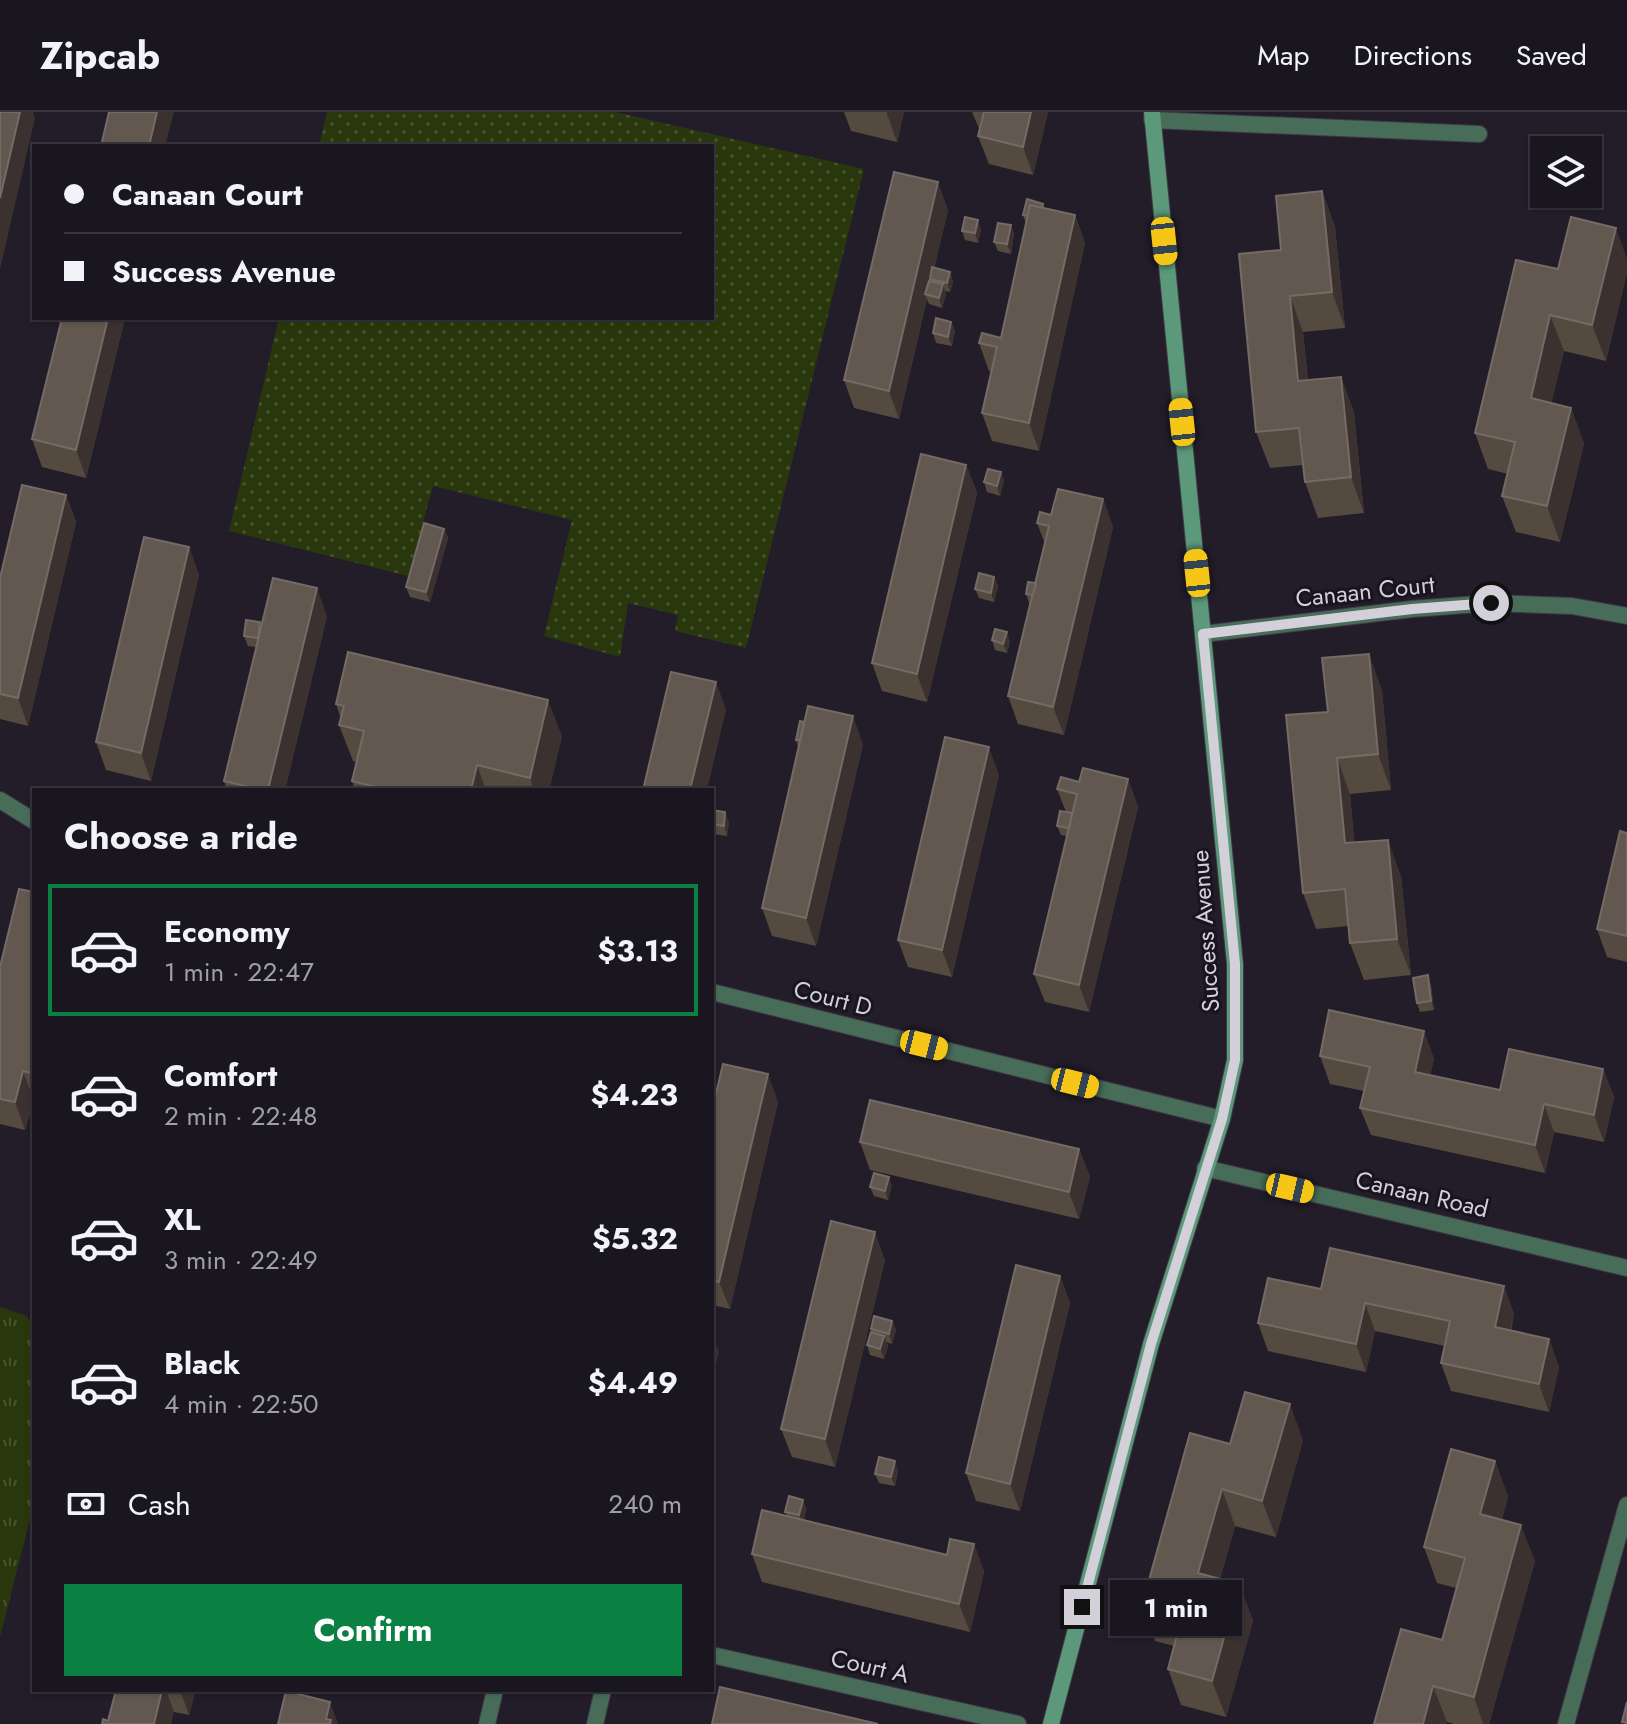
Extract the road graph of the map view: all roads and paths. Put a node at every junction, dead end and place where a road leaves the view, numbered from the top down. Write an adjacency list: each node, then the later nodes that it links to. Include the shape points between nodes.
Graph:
1 (1152, 116): 2 (street); 4 (street, Success Avenue)
2 (1479, 134)
3 (1627, 616): 4 (street, Canaan Court, via 1572,606 1491,603)
4 (1203, 634): 8 (street, Success Avenue, via 1235,964 1235,1060)
5 (0, 800): 6 (street)
6 (32, 820)
7 (714, 992): 8 (street, Court D)
8 (1222, 1119): 9 (street, Success Avenue)
9 (1205, 1168): 10 (street, Canaan Road); 18 (street, Success Avenue, via 1151,1344)
10 (1627, 1268)
11 (1627, 1505): 19 (street)
12 (714, 1655): 17 (street, Court A)
13 (495, 1692): 15 (street)
14 (603, 1692): 16 (street)
15 (487, 1724)
16 (595, 1724)
17 (1018, 1724)
18 (1051, 1724)
19 (1566, 1724)

